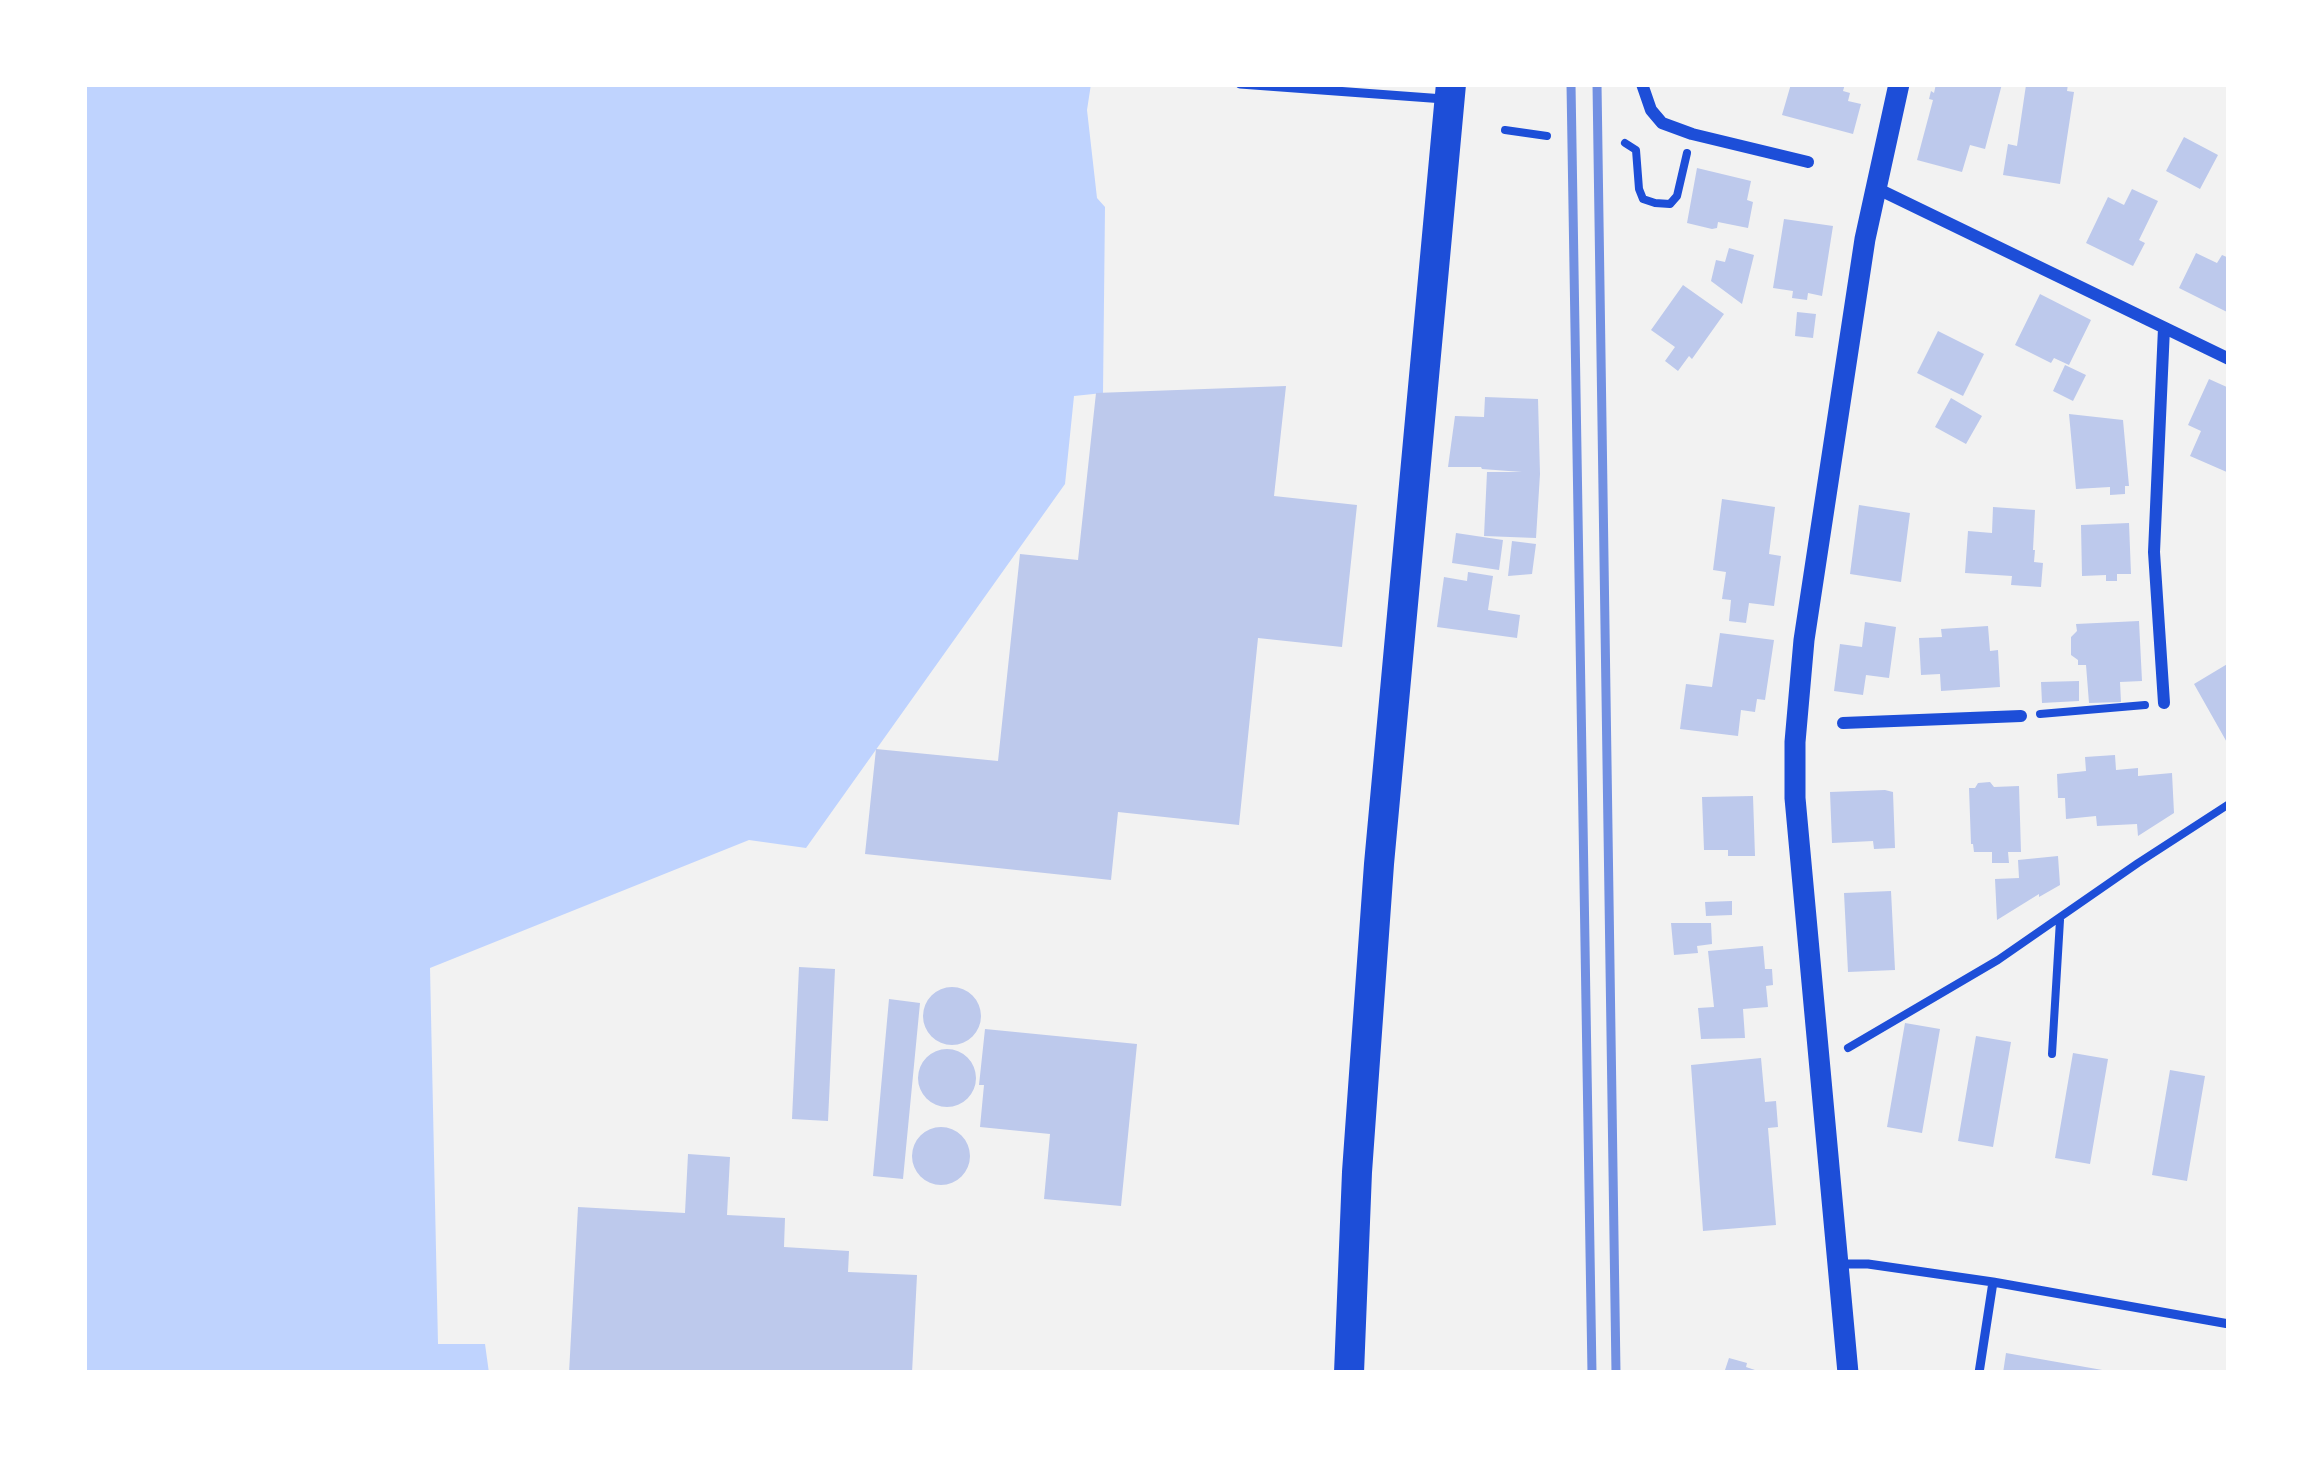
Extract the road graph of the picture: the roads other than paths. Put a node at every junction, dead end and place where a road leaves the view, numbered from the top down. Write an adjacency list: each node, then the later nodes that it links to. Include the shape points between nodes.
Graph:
1 (1240, 84): 4 (lane)
2 (1642, 84): 5 (street, via 1662,123)
3 (1899, 84): 6 (street)
4 (1450, 92): 15 (main road, via 1379,864)
5 (1808, 162)
6 (1875, 188): 7 (street); 12 (street, via 1795,742)
7 (2164, 328): 8 (street); 9 (street, via 2154,551)
8 (2229, 358)
9 (2164, 703)
10 (2020, 716): 11 (street)
11 (1843, 723)
12 (1837, 1264): 13 (lane); 16 (street)
13 (1993, 1282): 14 (lane); 17 (lane)
14 (2229, 1324)
15 (1348, 1373)
16 (1848, 1373)
17 (1979, 1373)

